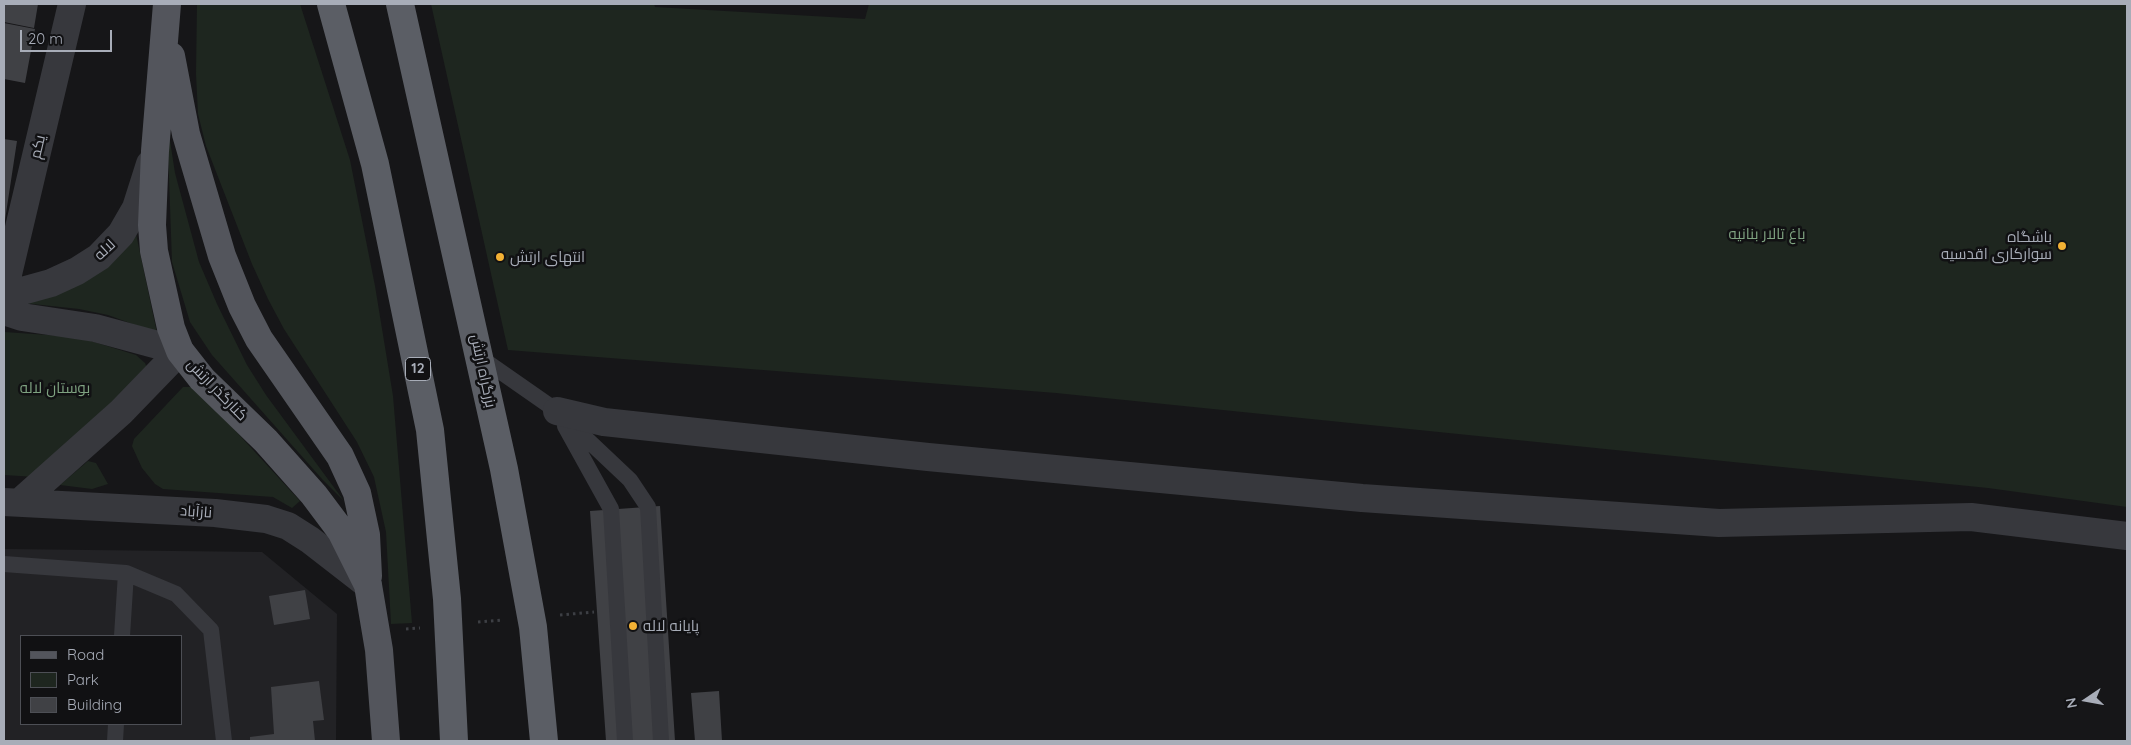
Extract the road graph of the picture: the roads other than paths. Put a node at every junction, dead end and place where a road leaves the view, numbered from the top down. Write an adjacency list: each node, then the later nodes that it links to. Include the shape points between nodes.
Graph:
1 (72, 4): 6 (street, یکم)
2 (331, 4): 22 (highway, 12, via 375,164 430,430 447,599)
3 (400, 4): 10 (highway, بزرگراه ارتش)
4 (166, 14): 5 (main road, کنارگذر ارتش); 16 (main road, via 186,134 222,256 259,339 340,456 357,493 366,535)
5 (154, 151): 7 (street, لاله, via 136,208 121,234 99,257 51,283); 9 (main road, کنارگذر ارتش, via 154,251 165,305)
6 (4, 291)
7 (4, 296)
8 (4, 311): 9 (street, via 22,317 95,328)
9 (180, 351): 12 (street, via 121,412); 16 (main road, کنارگذر ارتش, via 202,379 245,419 314,495 341,531)
10 (481, 358): 11 (lane); 23 (highway, بزرگراه ارتش, via 525,578)
11 (557, 411): 13 (street, via 604,422 918,456 1362,498 1719,523 1972,517); 24 (lane, via 611,510); 25 (lane, via 630,480 648,507)
12 (12, 502): 16 (street, نازآباد, via 215,513 266,520 288,526 310,540)
13 (2127, 536)
14 (4, 564): 15 (lane)
15 (126, 573): 17 (lane); 20 (lane, via 176,594 212,630)
16 (368, 585): 21 (main road, کنارگذر ارتش, via 379,650)
17 (122, 635)
18 (116, 725): 19 (lane)
19 (115, 741)
20 (224, 741)
21 (386, 741)
22 (454, 741)
23 (544, 741)
24 (625, 741)
25 (661, 741)

